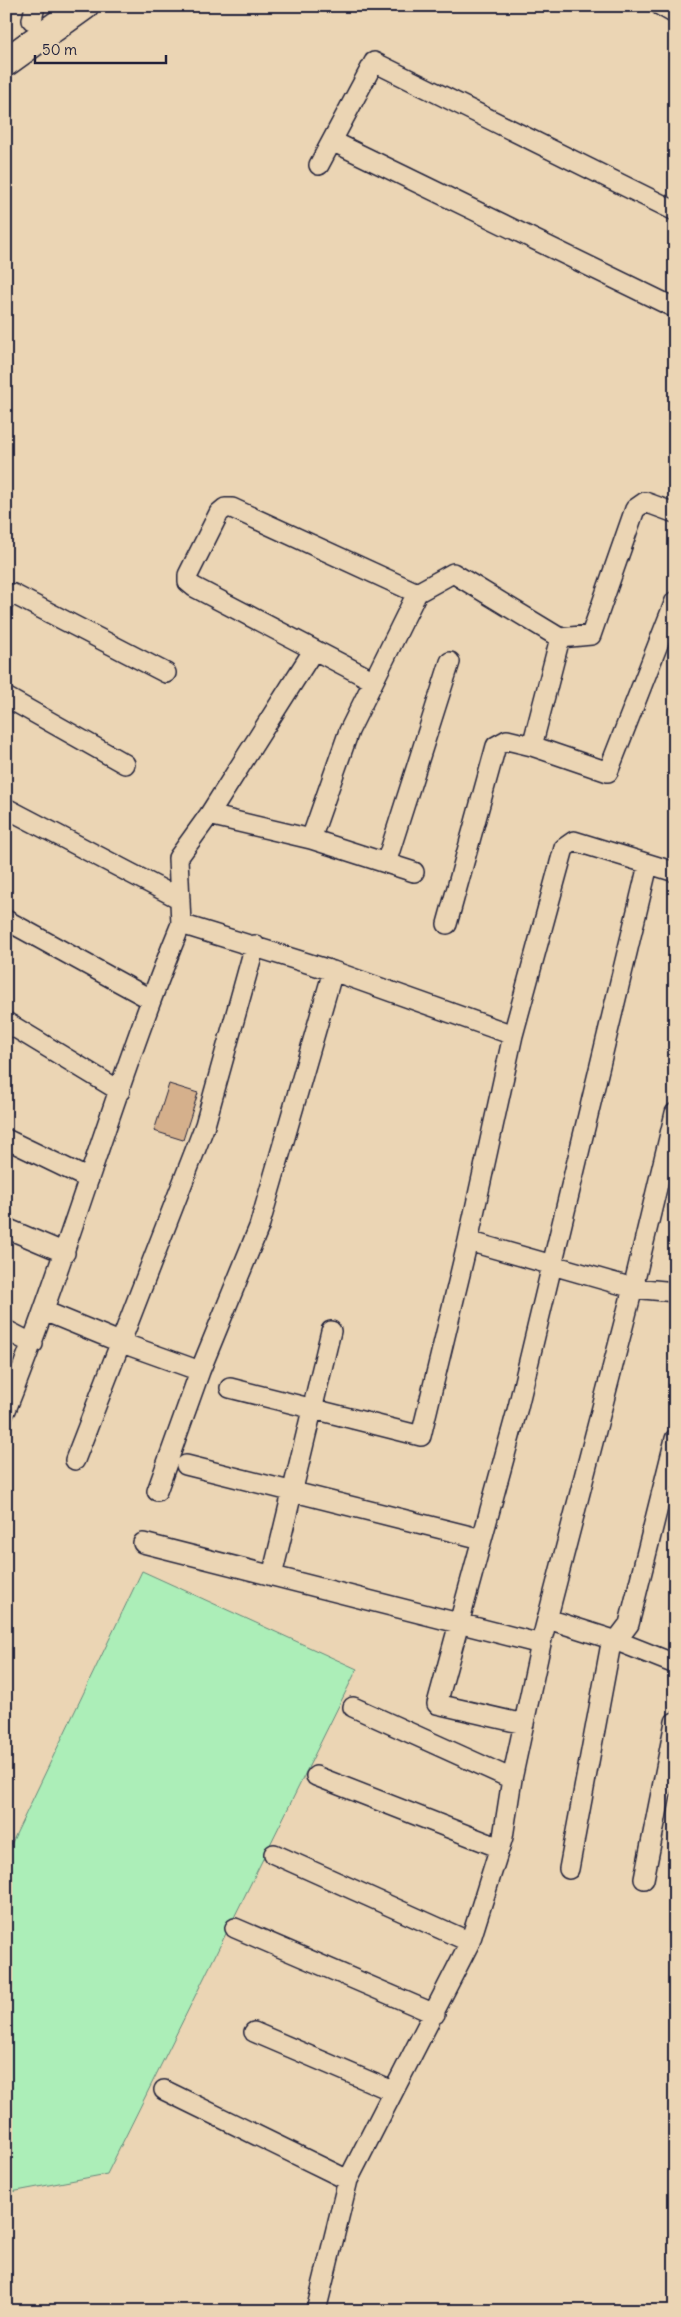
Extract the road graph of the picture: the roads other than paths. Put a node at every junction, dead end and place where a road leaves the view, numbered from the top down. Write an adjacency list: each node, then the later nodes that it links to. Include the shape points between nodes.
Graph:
1 (84, 6): 4 (street)
2 (661, 6): 3 (street)
3 (675, 14)
4 (6, 62)
5 (332, 141): 6 (street); 7 (street, via 374,62); 8 (street)
6 (319, 165)
7 (675, 211)
8 (675, 308)
9 (675, 513): 13 (street, via 645,502 635,509 591,634)
10 (417, 593): 13 (street, via 453,573); 14 (street, via 232,508 225,508 219,513 192,566 188,582); 17 (street)
11 (6, 598): 16 (street, via 13,594)
12 (675, 600): 19 (street, via 608,772)
13 (560, 638): 19 (street)
14 (313, 651): 17 (street); 22 (street)
15 (450, 662): 24 (street)
16 (166, 672)
17 (372, 680): 23 (street, via 349,731)
18 (6, 697): 20 (street)
19 (532, 746): 31 (street, via 507,740 496,746)
20 (125, 764)
21 (6, 808): 28 (street)
22 (209, 815): 23 (street); 28 (street, via 178,858)
23 (311, 839): 24 (street)
24 (386, 863): 26 (street)
25 (648, 865): 27 (street); 36 (street, via 574,841 564,848); 44 (street)
26 (414, 872)
27 (675, 872)
28 (180, 899): 30 (street)
29 (6, 920): 34 (street)
30 (181, 924): 32 (street); 34 (street)
31 (447, 924)
32 (255, 946): 33 (street); 50 (street, via 203,1131)
33 (333, 972): 36 (street); 52 (street, via 259,1227)
34 (150, 999): 37 (street)
35 (6, 1022): 37 (street)
36 (513, 1035): 42 (street)
37 (120, 1091): 40 (street)
38 (675, 1113): 45 (street)
39 (6, 1139): 40 (street)
40 (89, 1179): 43 (street)
41 (6, 1228): 43 (street)
42 (468, 1242): 44 (street); 54 (street, via 421,1436)
43 (65, 1253): 47 (street)
44 (551, 1266): 45 (street); 61 (street, via 518,1407)
45 (633, 1288): 46 (street); 64 (street)
46 (675, 1292)
47 (44, 1311): 50 (street); 51 (street)
48 (6, 1330): 51 (street)
49 (331, 1331): 54 (street)
50 (122, 1343): 52 (street); 57 (street)
51 (33, 1344): 55 (street)
52 (200, 1371): 59 (street)
53 (230, 1388): 54 (street)
54 (312, 1409): 60 (street)
55 (6, 1410)
56 (675, 1439): 66 (street, via 629,1624)
57 (75, 1460)
58 (186, 1466): 60 (street)
59 (157, 1491)
60 (292, 1492): 61 (street); 63 (street)
61 (482, 1539): 65 (street)
62 (143, 1543): 63 (street)
63 (272, 1576): 65 (street)
64 (548, 1619): 66 (street); 67 (street)
65 (459, 1623): 67 (street); 71 (street, via 437,1704)
66 (616, 1641): 68 (street); 76 (street, via 610,1649)
67 (541, 1644): 71 (street)
68 (675, 1664)
69 (353, 1707): 73 (street)
70 (675, 1722): 77 (street)
71 (524, 1724): 73 (street)
72 (316, 1776): 74 (street)
73 (512, 1779): 74 (street)
74 (500, 1848): 79 (street)
75 (274, 1854): 79 (street)
76 (569, 1869)
77 (644, 1879)
78 (235, 1928): 80 (street)
79 (470, 1942): 80 (street)
80 (435, 2014): 83 (street)
81 (254, 2032): 83 (street)
82 (164, 2090): 84 (street)
83 (392, 2091): 84 (street)
84 (348, 2180): 85 (street)
85 (316, 2311)

